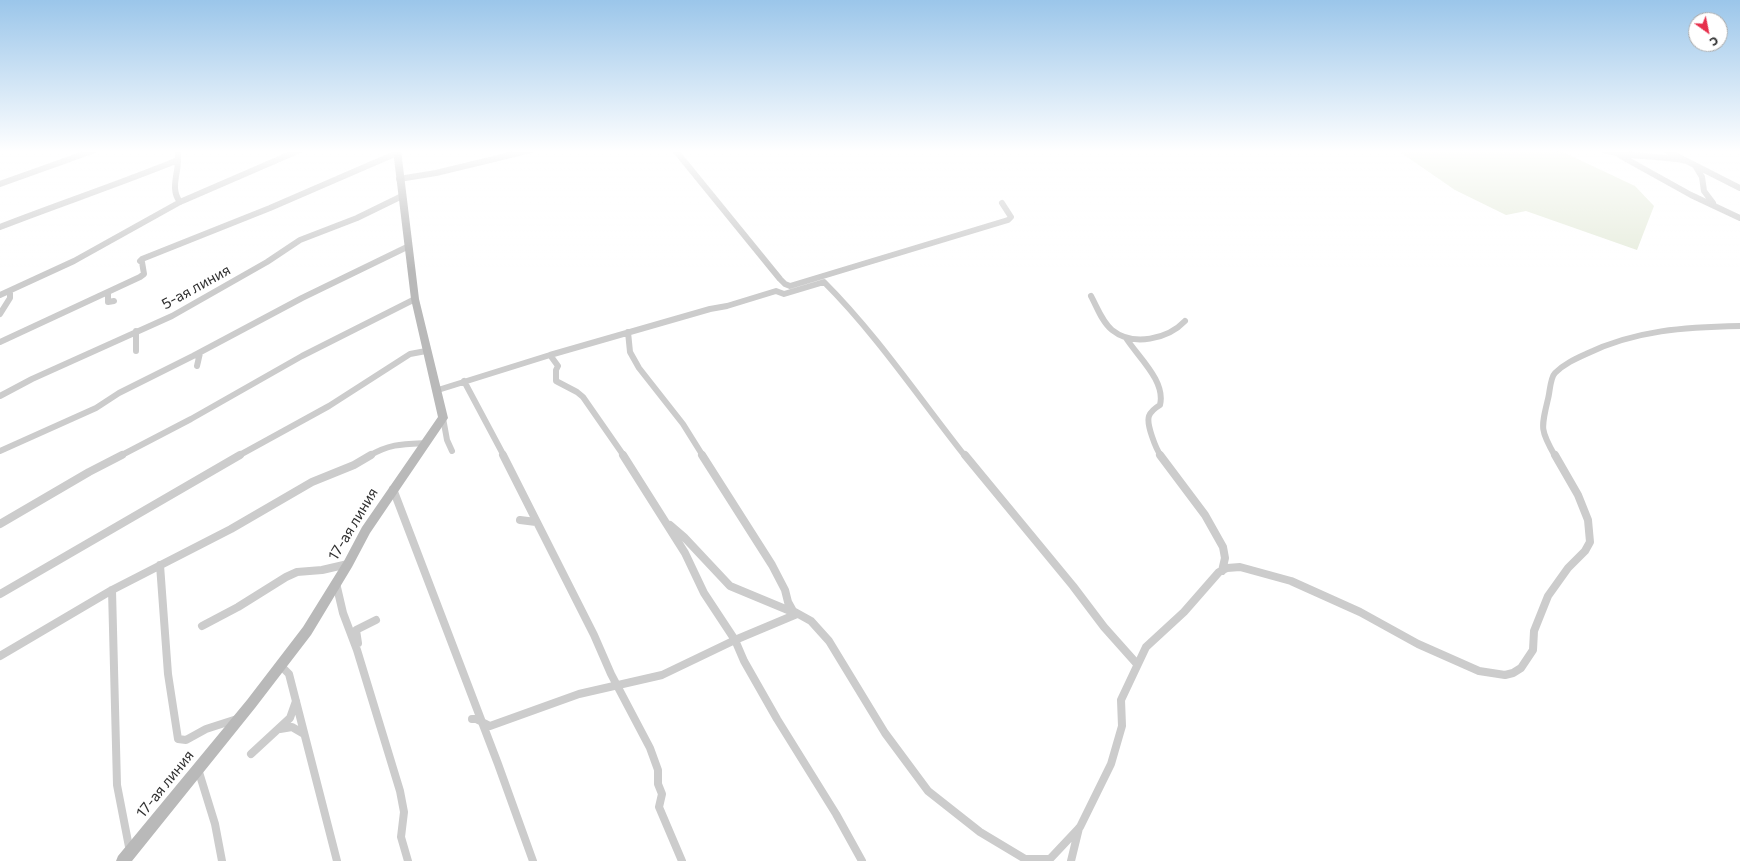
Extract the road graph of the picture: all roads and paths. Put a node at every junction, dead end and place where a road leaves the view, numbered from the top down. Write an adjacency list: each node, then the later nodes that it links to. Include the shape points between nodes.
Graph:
1 (100, 190): 15 (street)
2 (174, 190): 11 (street, via 175,197)
3 (207, 190): 11 (street)
4 (312, 190): 18 (street, via 142,259 140,261 144,274)
5 (401, 190): 10 (street)
6 (708, 190): 12 (street, via 780,279 790,286 1008,220 1011,217)
7 (1684, 190): 9 (street)
8 (1704, 191): 9 (street, via 1693,194); 13 (street, via 1708,198)
9 (1687, 192): 13 (street)
10 (402, 196): 16 (street); 26 (street, 5-ая линия, via 350,221 300,240 180,312)
11 (180, 202): 17 (street, via 74,261)
12 (1002, 203)
13 (1722, 209): 14 (street)
14 (1740, 218)
15 (0, 227)
16 (407, 247): 21 (street); 32 (street, via 302,298)
17 (10, 291): 19 (street); 23 (street, via 10,298)
18 (108, 292): 22 (street, via 108,302); 29 (street)
19 (0, 295)
20 (1091, 296): 28 (street, via 1112,330)
21 (416, 299): 31 (street); 46 (street, via 302,356 191,419 89,472)
22 (114, 301)
23 (0, 314)
24 (1186, 321): 28 (street, via 1179,329 1167,335)
25 (1740, 326): 49 (street, via 1679,328 1651,332 1598,348 1568,362 1554,374 1542,423 1545,438 1578,495 1588,520 1590,542 1548,596 1534,630 1533,650 1521,668 1513,673 1494,674 1466,667 1327,596 1278,577 1240,567)
26 (136, 331): 30 (street); 37 (street, 5-ая линия)
27 (628, 332): 33 (street); 53 (street, via 630,352 639,368 683,424 772,565 785,590 788,602); 59 (street, via 776,291 784,294 824,282 893,362 1004,504)
28 (1126, 338): 49 (street, via 1146,363 1162,397 1160,405 1148,418 1148,427 1158,452 1205,515 1223,547 1225,558)
29 (0, 342)
30 (136, 351)
31 (426, 351): 36 (street); 52 (street, via 410,354 282,433 188,484 64,559)
32 (200, 353): 34 (street); 40 (street, via 119,393 96,408)
33 (550, 355): 35 (street); 44 (street, via 558,366 556,381 583,397)
34 (197, 366)
35 (464, 381): 36 (street); 45 (street)
36 (438, 390): 38 (street)
37 (0, 396)
38 (443, 418): 39 (street, 17-ая линия); 41 (street)
39 (425, 443): 42 (street, 17-ая линия); 48 (street, via 396,444 382,448 354,465 312,482 285,500)
40 (0, 451)
41 (452, 452)
42 (393, 489): 47 (street, 17-ая линия, via 366,530); 65 (street)
43 (520, 520): 45 (street)
44 (665, 520): 53 (street, via 730,586); 56 (street, via 685,553 704,593)
45 (536, 522): 61 (street)
46 (0, 524)
47 (348, 564): 50 (street, 17-ая линия); 55 (street, via 296,572)
48 (160, 565): 51 (street); 63 (street, via 168,674 178,739 186,740)
49 (1222, 571): 59 (street, via 1202,589 1168,628 1146,647)
50 (336, 583): 57 (street, via 343,613); 60 (street, 17-ая линия, via 308,631)
51 (112, 590): 58 (street); 71 (street, via 116,664 117,785)
52 (0, 594)
53 (797, 614): 56 (street); 72 (street, via 811,622 829,642 885,733 928,791 980,832 1025,859)
54 (376, 620): 57 (street, via 356,630)
55 (202, 626)
56 (735, 640): 61 (street, via 662,675); 78 (street, via 777,719)
57 (357, 650): 75 (street, via 400,791 404,812 401,837)
58 (0, 656)
59 (1137, 664): 70 (street, via 1121,700 1122,726 1111,764)
60 (281, 666): 62 (street, via 289,674); 63 (street, 17-ая линия)
61 (617, 686): 65 (street, via 556,701 501,723 490,726); 77 (street, via 650,748 658,770 658,784 662,794 659,807)
62 (297, 701): 66 (street, via 290,718); 67 (street)
63 (239, 718): 69 (street, 17-ая линия)
64 (472, 719): 65 (street)
65 (483, 723): 76 (street)
66 (280, 729): 67 (street, via 292,727); 68 (street)
67 (304, 734): 74 (street)
68 (251, 754)
69 (198, 769): 71 (street, 17-ая линия); 73 (street, via 215,824)
70 (1080, 827): 72 (street); 79 (street)
71 (127, 857)
72 (1049, 860)
73 (222, 861)
74 (337, 861)
75 (408, 861)
76 (533, 861)
77 (682, 861)
78 (862, 861)
79 (1071, 861)

